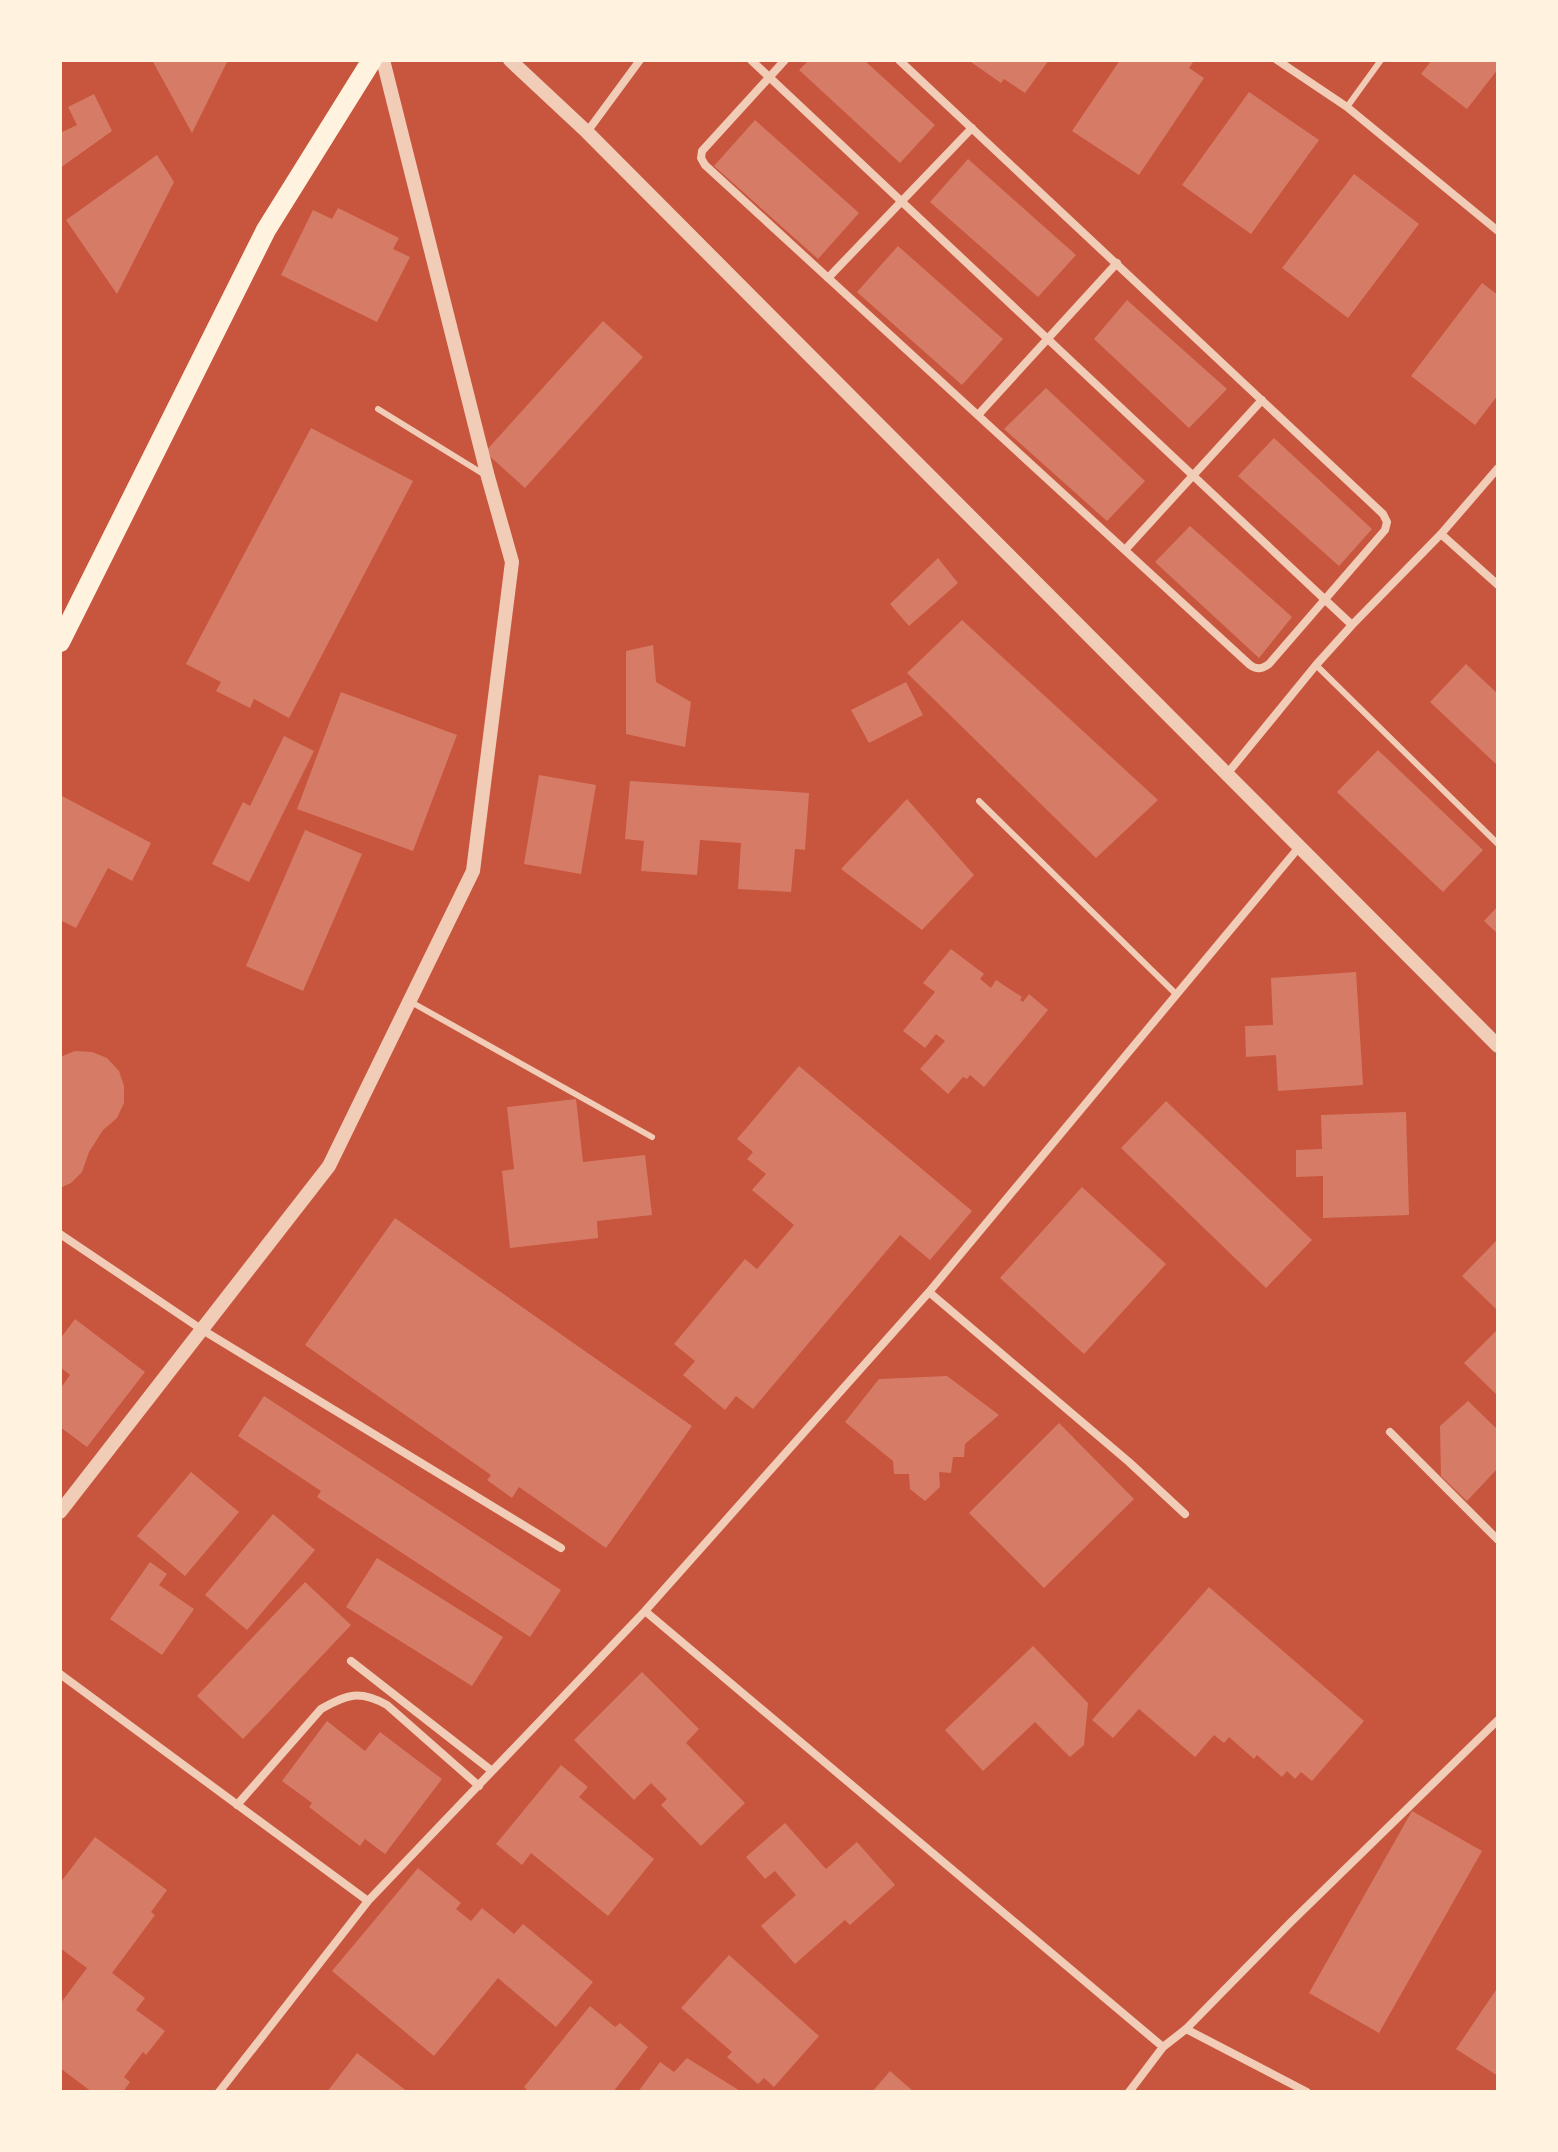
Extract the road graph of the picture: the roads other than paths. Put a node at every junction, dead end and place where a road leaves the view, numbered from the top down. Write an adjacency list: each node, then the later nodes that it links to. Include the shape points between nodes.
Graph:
1 (372, 60): 30 (main road, via 266,230)
2 (383, 60): 24 (street)
3 (510, 60): 13 (street)
4 (640, 60): 13 (street)
5 (751, 60): 10 (street)
6 (785, 60): 10 (street)
7 (899, 60): 12 (street)
8 (1277, 60): 11 (street)
9 (1381, 60): 11 (lane)
10 (769, 77): 14 (street); 17 (street, via 701,158)
11 (1347, 107): 15 (street)
12 (972, 128): 14 (street); 16 (street)
13 (587, 132): 32 (street)
14 (901, 202): 17 (street); 18 (street)
15 (1498, 231)
16 (1117, 263): 18 (street); 19 (street)
17 (828, 278): 21 (street)
18 (1047, 339): 21 (street); 23 (street)
19 (1262, 400): 23 (street); 28 (street, via 1387,522)
20 (378, 409): 24 (lane)
21 (978, 415): 26 (street)
22 (1498, 468): 25 (street)
23 (1193, 476): 26 (street); 28 (street)
24 (488, 477): 37 (street, via 512,562 473,871)
25 (1441, 534): 27 (street); 29 (street)
26 (1125, 550): 28 (street, via 1256,669 1269,664)
27 (1498, 585)
28 (1325, 600): 29 (street)
29 (1352, 625): 31 (street)
30 (60, 642)
31 (1316, 665): 32 (street); 34 (lane)
32 (1226, 775): 35 (street)
33 (979, 801): 36 (lane)
34 (1498, 844)
35 (1300, 846): 36 (street); 38 (street)
36 (1176, 994): 41 (street)
37 (409, 1001): 39 (lane); 42 (street, via 329,1166)
38 (1498, 1046)
39 (652, 1137)
40 (60, 1234): 42 (street)
41 (929, 1292): 45 (street); 48 (street)
42 (201, 1329): 44 (street); 47 (street)
43 (1390, 1432): 46 (street)
44 (60, 1512)
45 (1185, 1514)
46 (1498, 1540)
47 (561, 1548)
48 (645, 1611): 52 (street); 57 (street)
49 (351, 1661): 52 (street)
50 (60, 1674): 54 (street)
51 (1498, 1720): 56 (street)
52 (492, 1771): 53 (street)
53 (479, 1786): 54 (street, via 387,1705 353,1695 321,1709); 55 (street)
54 (237, 1805): 55 (street)
55 (368, 1901): 58 (street)
56 (1186, 2029): 57 (street); 60 (street)
57 (1163, 2047): 59 (street)
58 (219, 2092)
59 (1129, 2092)
60 (1307, 2092)

